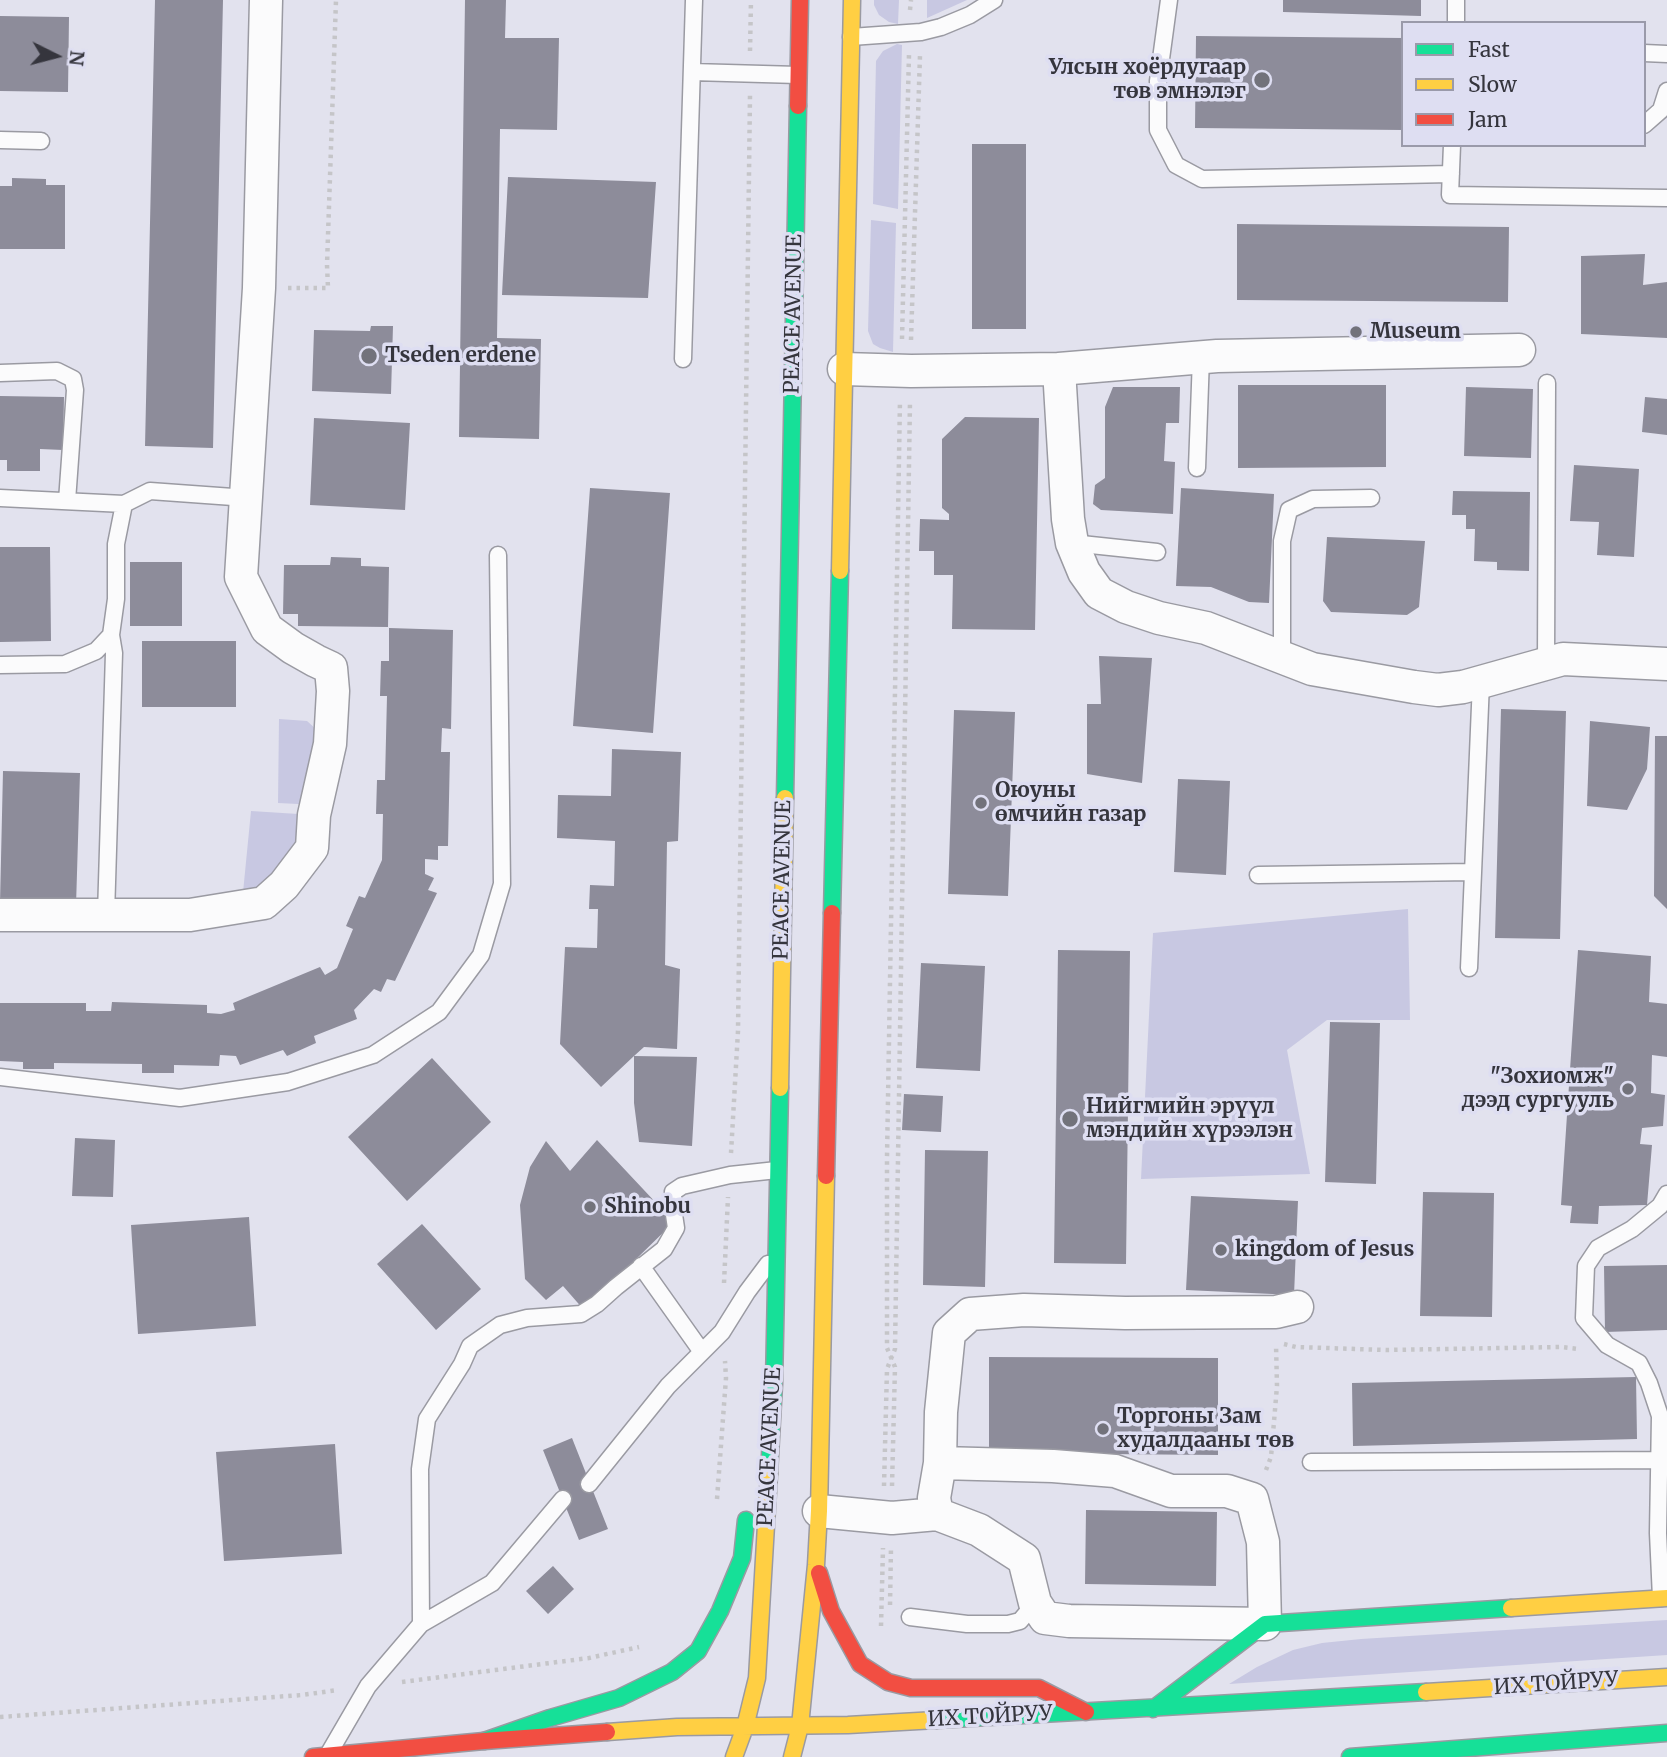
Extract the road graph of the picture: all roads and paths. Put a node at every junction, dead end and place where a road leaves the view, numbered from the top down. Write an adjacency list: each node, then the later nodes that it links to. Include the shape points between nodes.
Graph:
1 (267, 0): 26 (street)
2 (336, 0): 26 (path, via 328,288)
3 (694, 0): 16 (lane)
4 (751, 0): 17 (path)
5 (800, 0): 18 (main road, PEACE AVENUE)
6 (852, 0): 13 (main road)
7 (911, 0): 12 (path)
8 (993, 0): 12 (lane, via 970,15)
9 (1169, 0): 24 (lane, via 1158,81 1158,130 1176,165 1202,179)
10 (1456, 0): 11 (lane)
11 (1456, 21)
12 (915, 33): 13 (lane); 32 (path); 32 (path)
13 (851, 37): 30 (main road)
14 (1646, 53): 15 (lane)
15 (1667, 54)
16 (692, 72): 17 (lane); 29 (lane)
17 (750, 73): 18 (lane); 55 (path)
18 (798, 75): 57 (main road, PEACE AVENUE)
19 (1667, 91): 20 (lane, via 1661,110)
20 (1646, 123)
21 (0, 139): 22 (lane)
22 (41, 141)
23 (1452, 147): 24 (lane)
24 (1451, 174): 25 (lane, via 1450,195)
25 (1667, 198)
26 (259, 288): 37 (street)
27 (1519, 350): 28 (street)
28 (1201, 357): 31 (street); 35 (lane)
29 (683, 359)
30 (844, 369): 32 (street); 77 (main road)
31 (1059, 369): 32 (street); 41 (street)
32 (906, 370): 65 (path, via 895,1349); 65 (path, via 887,1157 887,1348)
33 (0, 373): 39 (lane, via 57,372 73,379)
34 (1547, 383): 46 (lane)
35 (1197, 468)
36 (0, 498): 39 (lane)
37 (247, 498): 40 (lane, via 150,491); 53 (street, via 241,577 267,629 331,668 330,744 314,815 312,848 264,903 190,915)
38 (1371, 498): 45 (lane, via 1313,499 1289,510 1282,541)
39 (68, 501): 40 (lane)
40 (124, 504): 44 (lane, via 116,544)
41 (1072, 543): 42 (lane); 45 (street, via 1099,593 1125,607 1206,628)
42 (1157, 552)
43 (498, 555): 56 (lane, via 502,884 481,955 439,1013 373,1055 288,1082 194,1096)
44 (111, 635): 48 (lane, via 96,652 65,664); 53 (lane)
45 (1282, 657): 49 (street, via 1312,669 1414,687 1438,690)
46 (1546, 664): 47 (street, via 1563,659); 49 (street)
47 (1667, 664)
48 (0, 665)
49 (1481, 682): 50 (lane)
50 (1472, 872): 51 (lane); 54 (lane)
51 (1258, 875)
52 (0, 915): 53 (street)
53 (106, 915)
54 (1469, 968)
55 (738, 1031)
56 (0, 1077)
57 (777, 1170): 59 (main road, PEACE AVENUE); 60 (lane, via 681,1186 673,1192 677,1228 664,1249)
58 (1667, 1194): 63 (lane, via 1642,1221 1598,1248 1586,1266 1584,1318)
59 (776, 1253): 62 (lane); 66 (main road, PEACE AVENUE)
60 (641, 1266): 64 (lane); 85 (lane, via 581,1314 500,1325 470,1346 427,1419 420,1469)
61 (1283, 1320): 63 (path, via 1296,1347 1586,1349); 71 (street, via 1024,1310 970,1314 948,1333); 74 (path, via 1271,1457)
62 (722, 1332): 64 (lane); 76 (path, via 726,1378)
63 (1607, 1345): 67 (lane, via 1639,1363)
64 (702, 1352): 72 (lane, via 668,1386)
65 (891, 1359): 79 (path, via 895,1367)
66 (774, 1384): 68 (main road); 95 (main road, PEACE AVENUE, via 757,1678)
67 (1663, 1411): 69 (lane)
68 (756, 1451)
69 (1659, 1460): 70 (lane); 81 (lane, via 1658,1533)
70 (1311, 1462)
71 (940, 1463): 74 (street, via 1115,1471 1171,1491 1227,1491); 78 (street, via 934,1498)
72 (589, 1484)
73 (563, 1499): 85 (lane, via 492,1583)
74 (1252, 1499): 86 (street, via 1264,1542)
75 (748, 1504): 97 (main road, via 741,1558 698,1651 672,1672 619,1698)
76 (716, 1506)
77 (820, 1511): 79 (street); 80 (main road)
78 (937, 1514): 79 (street); 82 (street, via 979,1530 1024,1559)
79 (888, 1518): 83 (path); 87 (path)
80 (817, 1565): 92 (main road, via 831,1611 860,1664 888,1682 911,1688 1039,1688); 94 (main road)
81 (1664, 1598): 86 (main road)
82 (1035, 1603): 84 (lane, via 1020,1621 1008,1624); 86 (street, via 1045,1618 1069,1621)
83 (890, 1611)
84 (910, 1617)
85 (421, 1624): 90 (lane)
86 (1265, 1624): 91 (main road)
87 (881, 1633)
88 (649, 1644): 90 (path, via 589,1658)
89 (1667, 1678): 91 (main road, ИХ ТОЙРУУ)
90 (368, 1686): 93 (path); 99 (lane)
91 (1153, 1709): 92 (main road, ИХ ТОЙРУУ)
92 (1086, 1712): 94 (main road, ИХ ТОЙРУУ)
93 (0, 1717)
94 (800, 1726): 95 (main road, ИХ ТОЙРУУ); 101 (main road)
95 (744, 1727): 97 (main road, ИХ ТОЙРУУ, via 677,1727); 100 (main road, PEACE AVENUE)
96 (1667, 1733): 98 (main road)
97 (484, 1741): 99 (main road, ИХ ТОЙРУУ)
98 (1461, 1753): 102 (main road)
99 (321, 1756)
100 (734, 1757)
101 (792, 1757)
102 (1350, 1757)

